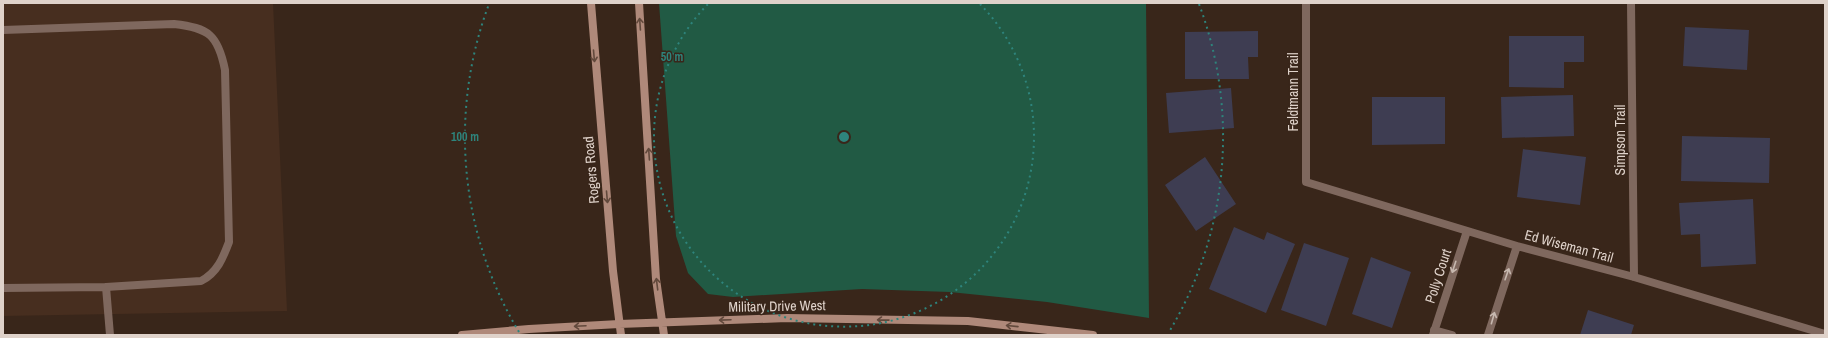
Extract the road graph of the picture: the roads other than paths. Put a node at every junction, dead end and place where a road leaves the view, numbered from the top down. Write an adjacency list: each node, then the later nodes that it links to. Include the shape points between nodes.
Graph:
1 (591, 3): 13 (main road, Rogers Road, one-way to 13)
2 (639, 3): 12 (main road, one-way to 2, via 656,279)
3 (1306, 3): 6 (street, Feldtmann Trail)
4 (1631, 3): 9 (street, Simpson Trail)
5 (3, 30): 10 (street, via 174,24 191,26 209,34 222,56 226,70 229,242 223,258 209,277 201,281)
6 (1306, 182): 7 (street, Ed Wiseman Trail)
7 (1467, 230): 8 (street, Ed Wiseman Trail); 14 (street, Polly Court, one-way to 14)
8 (1517, 246): 9 (street, Ed Wiseman Trail); 22 (street, one-way to 8)
9 (1634, 277): 15 (street, Ed Wiseman Trail)
10 (106, 287): 11 (street); 16 (street)
11 (3, 288)
12 (662, 322): 13 (main road, Military Drive West); 19 (main road); 20 (main road, Military Drive West, one-way to 12, via 968,321 787,318)
13 (619, 324): 17 (main road, Military Drive West, one-way to 17); 18 (main road, Rogers Road)
14 (1434, 332): 21 (street, Polly Court)
15 (1825, 334)
16 (110, 335)
17 (462, 335)
18 (621, 335)
19 (664, 335)
20 (1093, 335)
21 (1452, 335)
22 (1488, 335)

